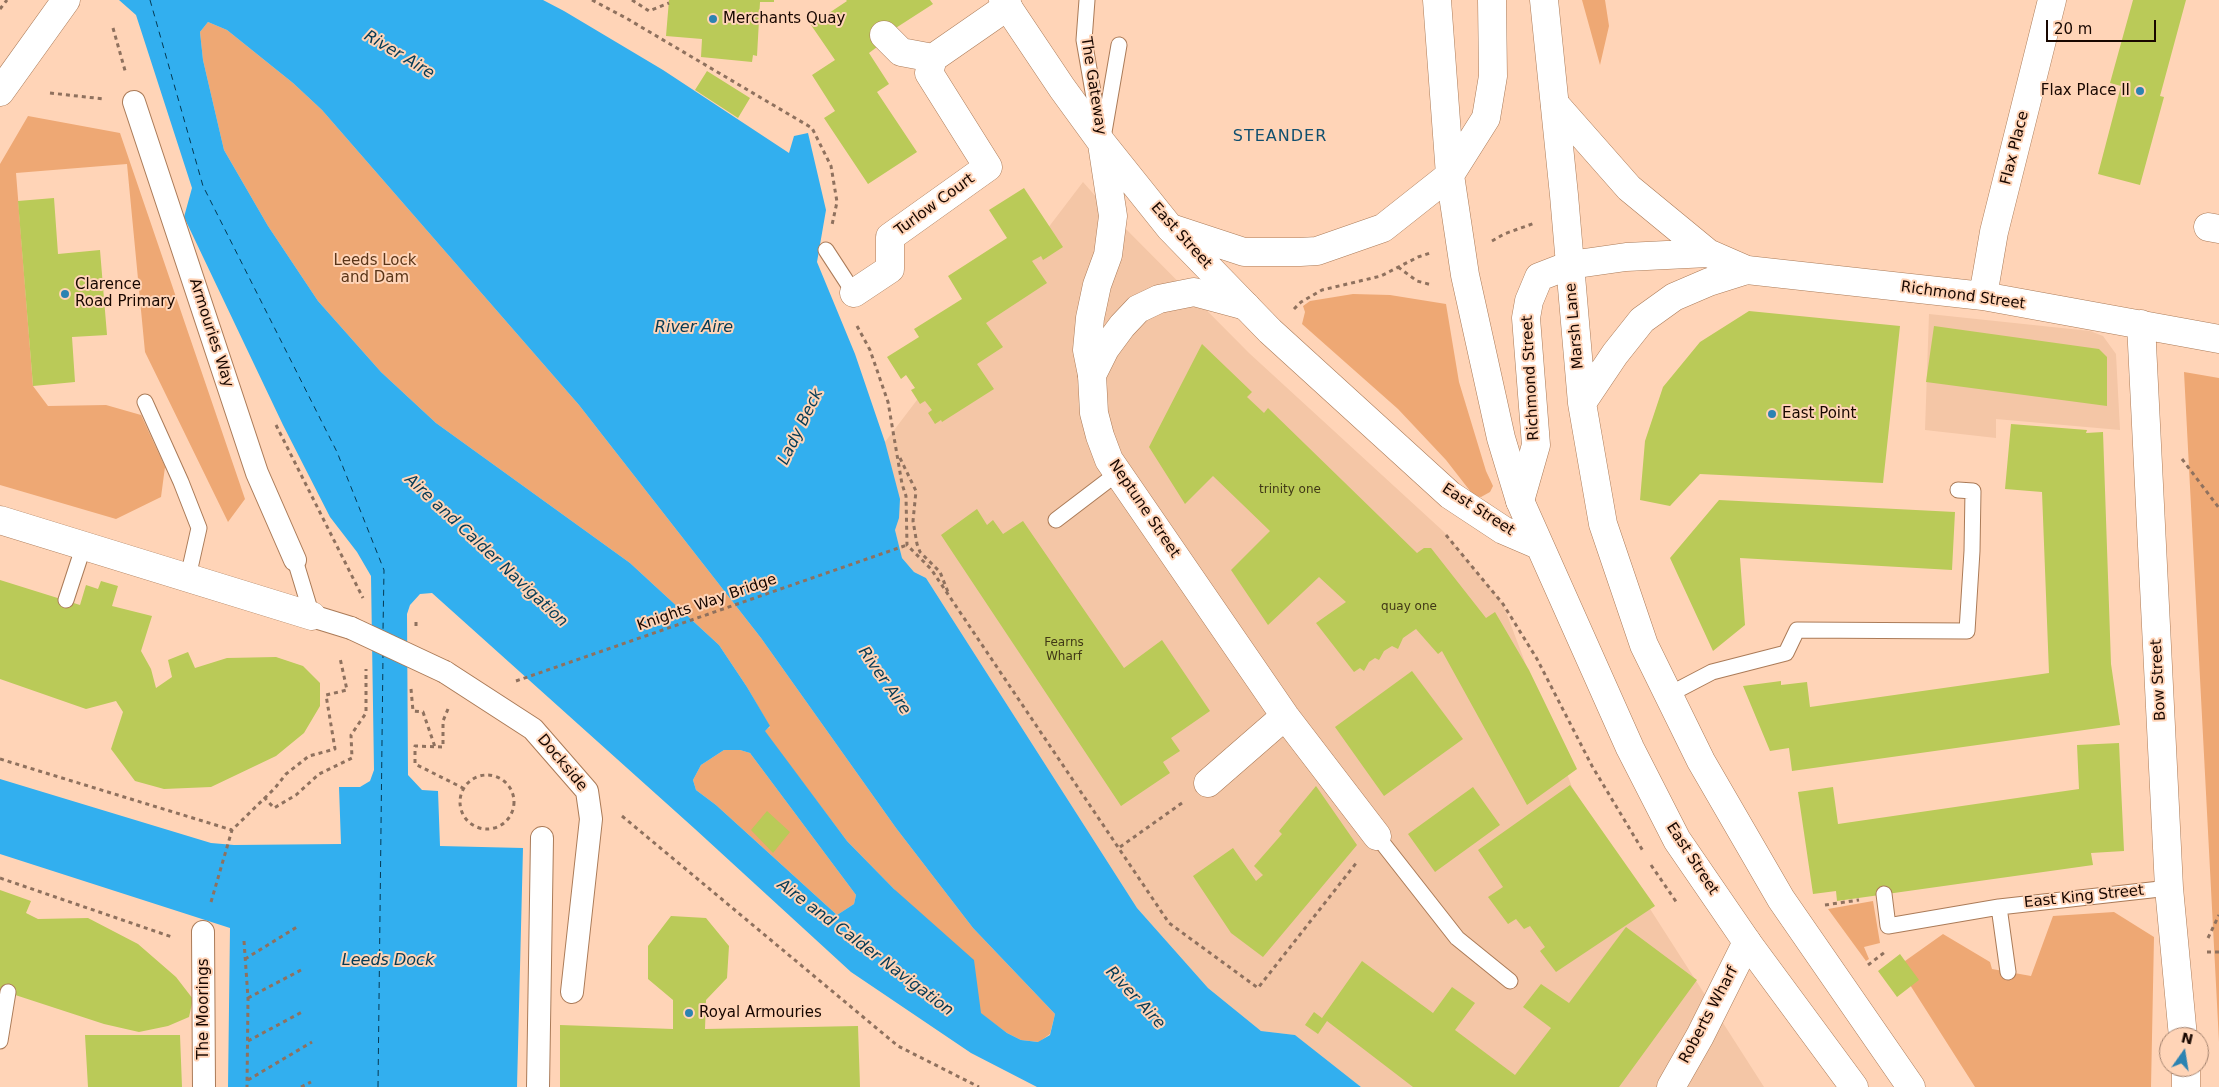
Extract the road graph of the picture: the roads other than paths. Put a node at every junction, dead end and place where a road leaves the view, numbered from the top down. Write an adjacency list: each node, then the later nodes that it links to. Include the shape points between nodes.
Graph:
1 (1087, 0): 15 (lane, The Gateway, via 1084,40)
2 (1437, 0): 16 (main road)
3 (1492, 0): 16 (main road, via 1493,76 1486,118)
4 (1544, 0): 14 (main road, Marsh Lane)
5 (2052, 0): 23 (main road, Flax Place, via 1994,232)
6 (1005, 3): 10 (main road); 15 (main road, East Street)
7 (58, 10): 11 (main road); 12 (main road)
8 (884, 35): 10 (main road, via 901,52)
9 (1119, 45): 15 (lane)
10 (933, 58): 22 (main road, Turlow Court, via 929,73 988,166 890,237 890,269)
11 (0, 62)
12 (0, 92)
13 (134, 102): 37 (street, Armouries Way, via 257,473)
14 (1555, 104): 19 (main road, Richmond Street, via 1629,188); 20 (main road, Marsh Lane)
15 (1102, 143): 17 (main road, East Street); 27 (main road, via 1113,216 1108,255 1090,318 1087,350)
16 (1450, 176): 17 (main road, via 1383,228 1317,251 1244,252); 32 (main road, via 1467,284 1501,438)
17 (1170, 228): 24 (main road, East Street)
18 (826, 250): 22 (lane)
19 (1708, 253): 20 (main road, Richmond Street, via 1626,257); 21 (main road, Richmond Street)
20 (1570, 265): 29 (main road, Marsh Lane); 32 (main road, Richmond Street, via 1538,277 1529,301 1526,318 1536,445)
21 (1747, 270): 23 (main road, Richmond Street); 29 (main road, via 1674,297 1642,320)
22 (854, 293)
23 (1983, 296): 25 (main road, Richmond Street)
24 (1246, 306): 27 (main road, Neptune Street, via 1194,292 1158,299 1138,309 1122,326); 36 (main road, East Street, via 1450,495 1503,530)
25 (2141, 324): 26 (main road, Richmond Street); 46 (main road, Bow Street)
26 (2219, 339)
27 (1092, 375): 30 (main road, Neptune Street, via 1094,413 1100,436)
28 (145, 402): 38 (lane, via 199,528)
29 (1582, 403): 41 (main road, Marsh Lane, via 1603,524 1644,645)
30 (1119, 472): 34 (lane); 42 (main road, Neptune Street)
31 (1958, 490): 41 (lane, via 1973,491 1967,631 1797,630 1786,653 1712,672)
32 (1520, 501): 36 (main road)
33 (0, 520): 35 (main road)
34 (1056, 520)
35 (84, 545): 38 (main road); 39 (lane)
36 (1538, 545): 50 (main road, East Street, via 1630,748 1677,840)
37 (295, 560): 40 (lane)
38 (188, 577): 40 (main road)
39 (66, 600)
40 (312, 616): 54 (street, Dockside, bridge, via 351,628 445,672 533,729 587,791 591,819)
41 (1668, 694): 61 (main road, via 1701,761 1781,898)
42 (1285, 716): 43 (main road); 44 (main road, Neptune Street)
43 (1208, 783)
44 (1378, 836): 52 (lane, via 1457,938)
45 (542, 838): 58 (street)
46 (2169, 888): 48 (lane, East King Street); 55 (main road, Bow Street)
47 (1884, 895): 48 (lane, East King Street, via 1888,926)
48 (1999, 906): 51 (lane)
49 (203, 932): 57 (street, The Moorings)
50 (1747, 942): 59 (main road, Roberts Wharf, via 1700,1036); 60 (main road, East Street)
51 (2008, 972)
52 (1510, 981)
53 (8, 992): 56 (lane)
54 (572, 992)
55 (2182, 1027)
56 (0, 1040)
57 (204, 1087)
58 (538, 1087)
59 (1670, 1087)
60 (1854, 1087)
61 (1911, 1087)

